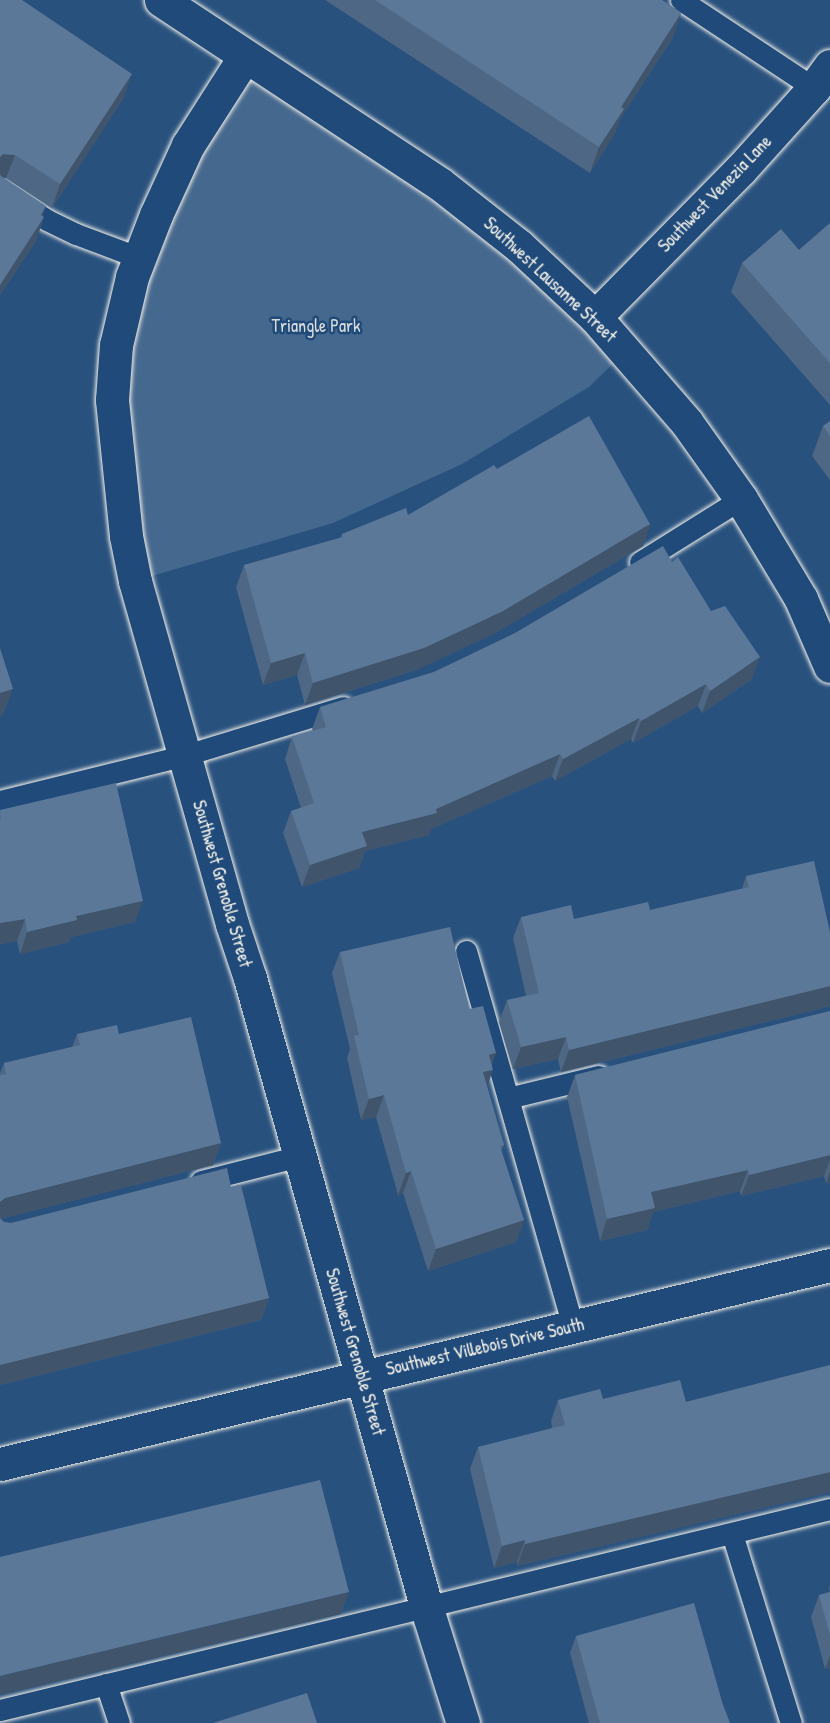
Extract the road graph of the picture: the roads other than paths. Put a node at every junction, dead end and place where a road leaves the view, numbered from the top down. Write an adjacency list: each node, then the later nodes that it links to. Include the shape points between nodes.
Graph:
1 (161, 0): 3 (street, Southwest Lausanne Street)
2 (681, 0): 4 (lane)
3 (245, 56): 6 (street, Southwest Grenoble Street, via 188,145); 7 (street, Southwest Lausanne Street, via 440,184 519,246)
4 (822, 77): 7 (street, Southwest Venezia Lane, via 741,169)
5 (0, 189): 6 (lane, via 47,220)
6 (140, 258): 12 (street, Southwest Grenoble Street, via 116,345 112,400 126,536 135,581)
7 (595, 317): 8 (street, Southwest Lausanne Street, via 687,423)
8 (741, 499): 9 (lane); 10 (street, Southwest Lausanne Street, via 801,599)
9 (621, 574)
10 (830, 666)
11 (367, 699): 12 (lane)
12 (186, 754): 13 (lane); 17 (street, Southwest Grenoble Street)
13 (0, 801)
14 (466, 951): 16 (lane)
15 (623, 1070): 16 (lane)
16 (508, 1098): 20 (lane)
17 (300, 1156): 18 (lane); 21 (street, Southwest Grenoble Street)
18 (184, 1185)
19 (830, 1265): 20 (street, Southwest Villebois Drive South)
20 (573, 1326): 21 (street, Southwest Villebois Drive South)
21 (362, 1376): 22 (street, Southwest Villebois Drive South); 25 (street, Southwest Grenoble Street)
22 (0, 1464)
23 (830, 1509): 24 (lane)
24 (732, 1534): 25 (lane); 30 (lane)
25 (426, 1606): 26 (lane); 29 (street, Southwest Grenoble Street)
26 (106, 1684): 27 (lane); 28 (lane)
27 (0, 1710)
28 (119, 1723)
29 (463, 1723)
30 (791, 1723)

